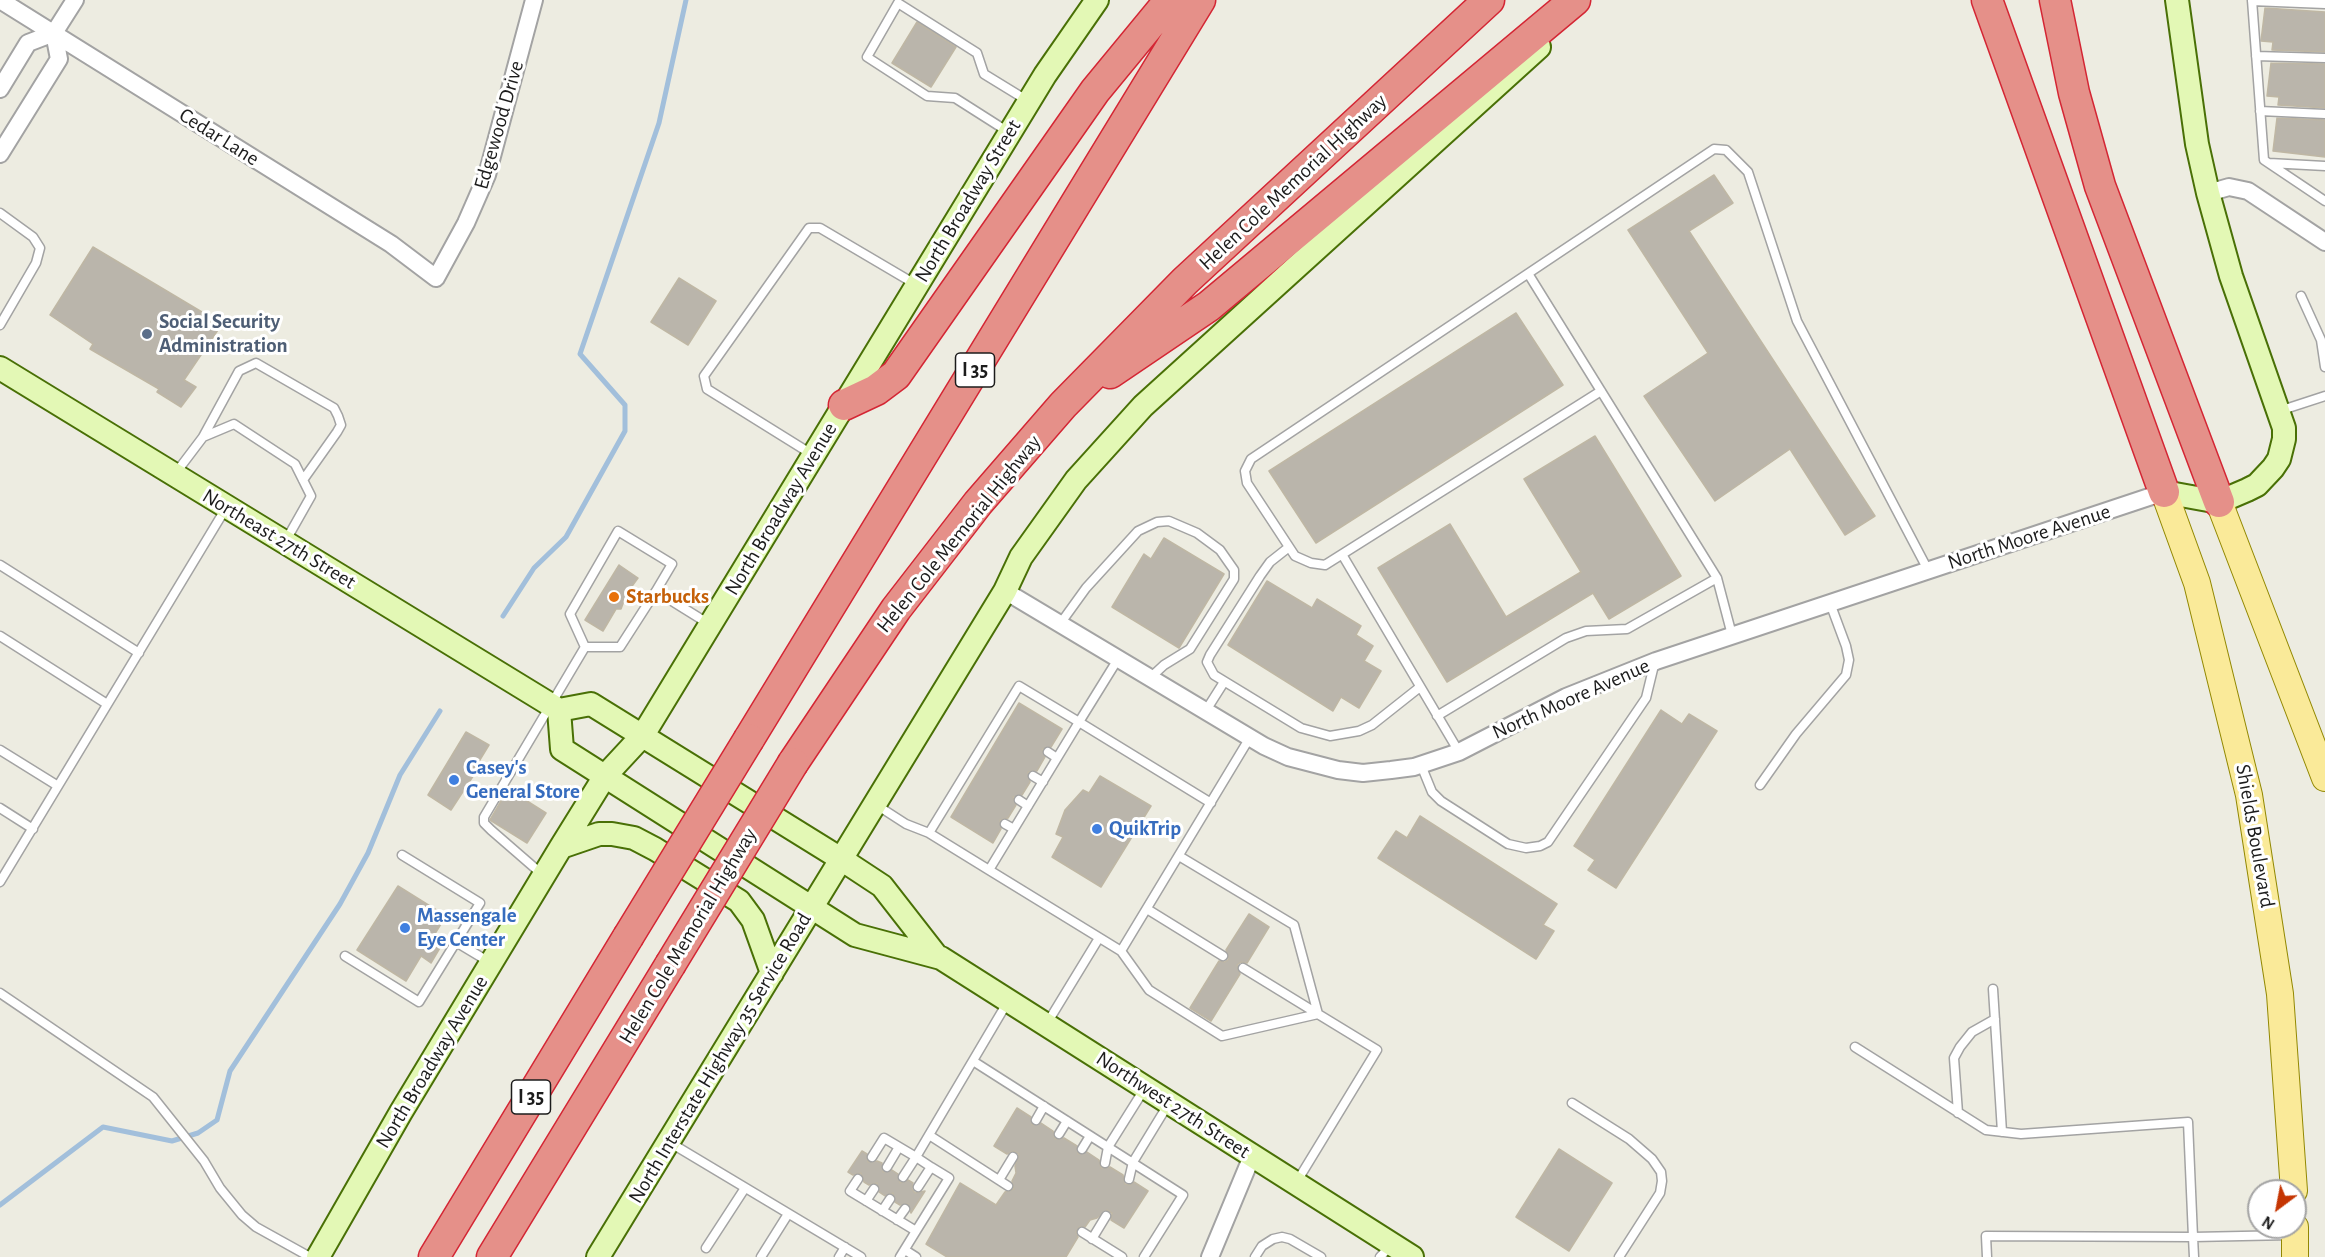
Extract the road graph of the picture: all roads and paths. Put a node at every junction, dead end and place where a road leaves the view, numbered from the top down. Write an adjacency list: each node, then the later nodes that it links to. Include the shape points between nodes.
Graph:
1 (0, 0): 14 (street, Cedar Lane)
2 (75, 0): 14 (street)
3 (534, 0): 30 (street, Edgewood Drive, via 487,175)
4 (1098, 0): 18 (main road, North Broadway Street)
5 (1170, 0): 38 (highway, via 1095,91 901,369 876,390)
6 (1200, 0): 177 (highway, I 35, bridge)
7 (1489, 0): 39 (highway, Helen Cole Memorial Highway / I 35, via 1185,281)
8 (1577, 0): 39 (highway, via 1209,306); 55 (main road, North Interstate Highway 35 Service Road, via 1532,54 1103,447 1046,520 1021,557)
9 (1987, 0): 45 (highway)
10 (2055, 0): 46 (highway, via 2073,93 2100,186)
11 (2177, 0): 25 (main road, via 2197,144)
12 (2252, 1): 13 (lane); 15 (lane)
13 (2325, 4)
14 (54, 33): 17 (street, via 28,43); 22 (street, via 59,58); 30 (street, Cedar Lane, via 391,244)
15 (2256, 56): 16 (lane); 19 (lane)
16 (2325, 58)
17 (0, 89)
18 (1029, 102): 21 (main road, North Broadway Street); 21 (lane, via 984,74 977,53 898,3 867,57 927,96 955,98)
19 (2260, 111): 20 (lane); 23 (lane, via 2264,160)
20 (2325, 114)
21 (1010, 133): 31 (main road, North Broadway Street)
22 (0, 154)
23 (2269, 163): 24 (lane); 26 (lane)
24 (2325, 166)
25 (2208, 193): 28 (street, via 2229,187 2248,191); 40 (main road, via 2234,286)
26 (2325, 201)
27 (0, 213): 33 (lane, via 33,237 40,248 36,264)
28 (2325, 242)
29 (1529, 275): 36 (lane); 49 (lane, via 1251,459 1245,471 1247,483); 52 (lane, via 1714,149 1726,150 1748,172 1797,321)
30 (435, 278)
31 (917, 285): 38 (main road, North Broadway Street); 42 (lane, via 820,228 809,228 704,376 707,389)
32 (2301, 296): 34 (lane, via 2321,340)
33 (0, 325)
34 (2325, 368)
35 (1, 371): 43 (main road, Northeast 27th Street)
36 (1601, 391): 50 (lane); 53 (lane)
37 (2325, 396): 40 (lane)
38 (844, 405): 42 (main road, North Broadway Avenue)
39 (1063, 405): 178 (highway, Helen Cole Memorial Highway / I 35, bridge, via 978,503 883,628 793,764)
40 (2278, 411): 46 (main road, via 2284,428 2279,459 2257,484)
41 (203, 437): 43 (lane); 44 (lane, via 234,424 295,464); 44 (lane, via 238,371 256,363 334,408 338,416 341,425)
42 (814, 455): 58 (main road, North Broadway Avenue)
43 (174, 475): 47 (main road, Northeast 27th Street)
44 (303, 480): 48 (lane, via 311,496)
45 (2164, 492): 46 (main road); 52 (street, North Moore Avenue); 152 (main road, Shields Boulevard, via 2197,583 2251,806 2280,994)
46 (2219, 502): 84 (main road)
47 (227, 507): 48 (main road, Northeast 27th Street); 62 (lane)
48 (285, 542): 69 (main road, Northeast 27th Street)
49 (1289, 547): 50 (lane, via 1295,556 1311,563 1325,565); 66 (lane, via 1270,562 1210,655 1209,670)
50 (1343, 556): 67 (lane)
51 (0, 565): 62 (lane)
52 (1928, 570): 56 (street, North Moore Avenue)
53 (1717, 578): 59 (lane); 71 (lane, via 1627,629 1586,631 1566,638)
54 (656, 591): 58 (lane); 61 (lane, via 620,647); 61 (lane, via 672,564 618,531 570,614)
55 (1005, 591): 57 (street, North Moore Avenue); 92 (main road, North Interstate Highway 35 Service Road)
56 (1830, 602): 59 (street, North Moore Avenue); 86 (lane, via 1846,646 1846,675 1796,734)
57 (1060, 624): 63 (street, North Moore Avenue); 65 (lane, via 1086,588 1138,531 1169,521 1197,533 1220,550 1234,570 1234,579 1190,649)
58 (710, 625): 73 (main road, North Broadway Avenue)
59 (1732, 635): 64 (street, North Moore Avenue)
60 (0, 636): 68 (lane)
61 (585, 647): 69 (lane)
62 (139, 653): 68 (lane)
63 (1118, 659): 65 (street, North Moore Avenue); 72 (lane)
64 (1656, 661): 77 (street, North Moore Avenue, via 1566,697); 79 (lane, via 1646,698 1548,842 1540,846 1508,844 1440,801)
65 (1150, 678): 70 (street, North Moore Avenue)
66 (1224, 682): 67 (lane, via 1301,728 1330,736 1372,725); 70 (lane)
67 (1420, 687): 71 (lane)
68 (107, 704): 87 (lane)
69 (555, 707): 73 (main road, via 591,704); 82 (main road, via 562,750); 105 (lane, via 484,817 491,830)
70 (1205, 712): 74 (street, North Moore Avenue)
71 (1437, 716): 77 (lane)
72 (1079, 722): 78 (lane); 80 (lane, via 1019,686 1001,724); 91 (lane)
73 (643, 735): 82 (main road, North Broadway Avenue); 102 (main road, Northwest 27th Street)
74 (1249, 739): 79 (street, North Moore Avenue, via 1288,757 1338,770 1363,772); 91 (lane)
75 (0, 750): 87 (lane)
76 (1048, 752): 78 (lane)
77 (1459, 752): 79 (street, North Moore Avenue)
78 (1057, 758): 85 (lane)
79 (1421, 765)
80 (968, 769): 81 (lane); 88 (lane)
81 (976, 774)
82 (605, 776): 99 (main road, North Broadway Avenue); 107 (main road, Northwest 27th Street)
83 (1033, 776): 85 (lane)
84 (2325, 778)
85 (1042, 782): 93 (lane)
86 (1760, 785)
87 (58, 786): 96 (lane)
88 (954, 792): 89 (lane); 98 (lane)
89 (962, 797)
90 (1019, 800): 93 (lane)
91 (1211, 803): 101 (lane)
92 (875, 804): 98 (lane); 102 (main road, North Interstate Highway 35 Service Road)
93 (1028, 806): 97 (lane)
94 (0, 808): 96 (lane)
95 (1005, 824): 97 (lane)
96 (33, 829): 104 (lane)
97 (1014, 829): 103 (lane)
98 (929, 833): 103 (lane)
99 (561, 847): 105 (main road, North Broadway Avenue); 117 (main road, via 599,834 612,834 634,838 656,849 739,901 753,920)
100 (402, 855): 110 (lane, via 480,903)
101 (1179, 856): 108 (lane); 121 (lane, via 1294,925)
102 (841, 859): 107 (main road, North Interstate Highway 35 Service Road); 112 (main road, Northwest 27th Street, via 882,886)
103 (989, 870): 109 (lane)
104 (3, 872): 106 (lane)
105 (544, 876): 115 (main road, North Broadway Avenue)
106 (0, 882)
107 (812, 907): 112 (main road, Northwest 27th Street, via 855,935); 117 (main road, North Interstate Highway 35 Service Road)
108 (1147, 909): 111 (lane); 114 (lane)
109 (1099, 938): 111 (lane); 123 (lane)
110 (456, 942): 113 (lane, via 419,1002); 115 (lane)
111 (1121, 951): 121 (lane, via 1149,990 1222,1036)
112 (934, 954): 120 (main road, Northwest 27th Street)
113 (345, 956)
114 (1223, 956)
115 (491, 963): 176 (main road, North Broadway Avenue)
116 (1243, 968): 121 (lane)
117 (772, 973): 137 (main road, North Interstate Highway 35 Service Road)
118 (1993, 988): 122 (lane)
119 (0, 993): 175 (lane, via 153,1097 242,1215)
120 (1009, 1000): 123 (main road, Northwest 27th Street); 125 (lane)
121 (1318, 1014): 154 (lane, via 1377,1050)
122 (1995, 1019): 130 (lane, via 1972,1032 1954,1058); 133 (lane)
123 (1046, 1024): 126 (main road, Northwest 27th Street)
124 (1855, 1047): 130 (lane)
125 (973, 1061): 129 (lane); 135 (lane)
126 (1145, 1087): 127 (main road, Northwest 27th Street); 139 (lane)
127 (1170, 1103): 141 (main road, Northwest 27th Street); 145 (lane)
128 (1572, 1103): 190 (lane, via 1629,1139 1661,1172 1659,1193)
129 (1044, 1106): 131 (lane); 132 (lane)
130 (1958, 1113): 133 (lane, via 1986,1130)
131 (1036, 1120)
132 (1067, 1121): 134 (lane); 136 (lane)
133 (2002, 1132): 168 (lane, via 2021,1134 2188,1122)
134 (1059, 1134)
135 (929, 1136): 143 (lane); 153 (lane)
136 (1090, 1136): 139 (lane); 140 (lane)
137 (669, 1142): 157 (lane); 179 (main road, North Interstate Highway 35 Service Road)
138 (899, 1147): 142 (lane, via 884,1137); 143 (lane); 147 (lane)
139 (1108, 1147): 145 (lane); 146 (lane)
140 (1082, 1149)
141 (1252, 1156): 154 (main road, Northwest 27th Street); 186 (street)
142 (872, 1157)
143 (916, 1157): 148 (lane); 149 (lane)
144 (1012, 1157): 153 (lane)
145 (1133, 1162): 151 (lane); 185 (lane, via 1184,1195)
146 (1105, 1163)
147 (887, 1167)
148 (931, 1167): 156 (lane); 166 (lane, via 949,1178)
149 (903, 1177)
150 (858, 1179): 160 (lane, via 850,1191)
151 (1129, 1179)
152 (2293, 1179)
153 (999, 1180): 155 (lane)
154 (1296, 1183): 173 (main road, Northwest 27th Street)
155 (1008, 1186)
156 (918, 1187)
157 (745, 1188): 163 (lane); 172 (lane)
158 (873, 1189): 160 (lane)
159 (890, 1199): 162 (lane)
160 (866, 1201): 162 (lane)
161 (905, 1209): 165 (lane)
162 (882, 1211): 165 (lane)
163 (788, 1214): 171 (lane); 180 (lane)
164 (1106, 1216): 169 (lane)
165 (897, 1220): 166 (lane)
166 (916, 1232): 174 (lane)
167 (1082, 1232): 169 (lane)
168 (2193, 1237): 170 (lane); 191 (lane, via 1986,1236); 192 (lane)
169 (1092, 1239): 184 (lane)
170 (2295, 1240)
171 (845, 1247): 181 (lane); 182 (lane)
172 (706, 1248)
173 (1386, 1251): 189 (main road, Northwest 27th Street)
174 (902, 1253): 183 (lane)
175 (310, 1257)
176 (318, 1257)
177 (434, 1257)
178 (492, 1257)
179 (598, 1257)
180 (761, 1257)
181 (838, 1257)
182 (861, 1257)
183 (916, 1257)
184 (1122, 1257)
185 (1144, 1257)
186 (1210, 1257)
187 (1256, 1257): 188 (lane, via 1262,1246 1282,1237)
188 (1321, 1257)
189 (1412, 1257)
190 (1619, 1257)
191 (1988, 1257)
192 (2194, 1257)

